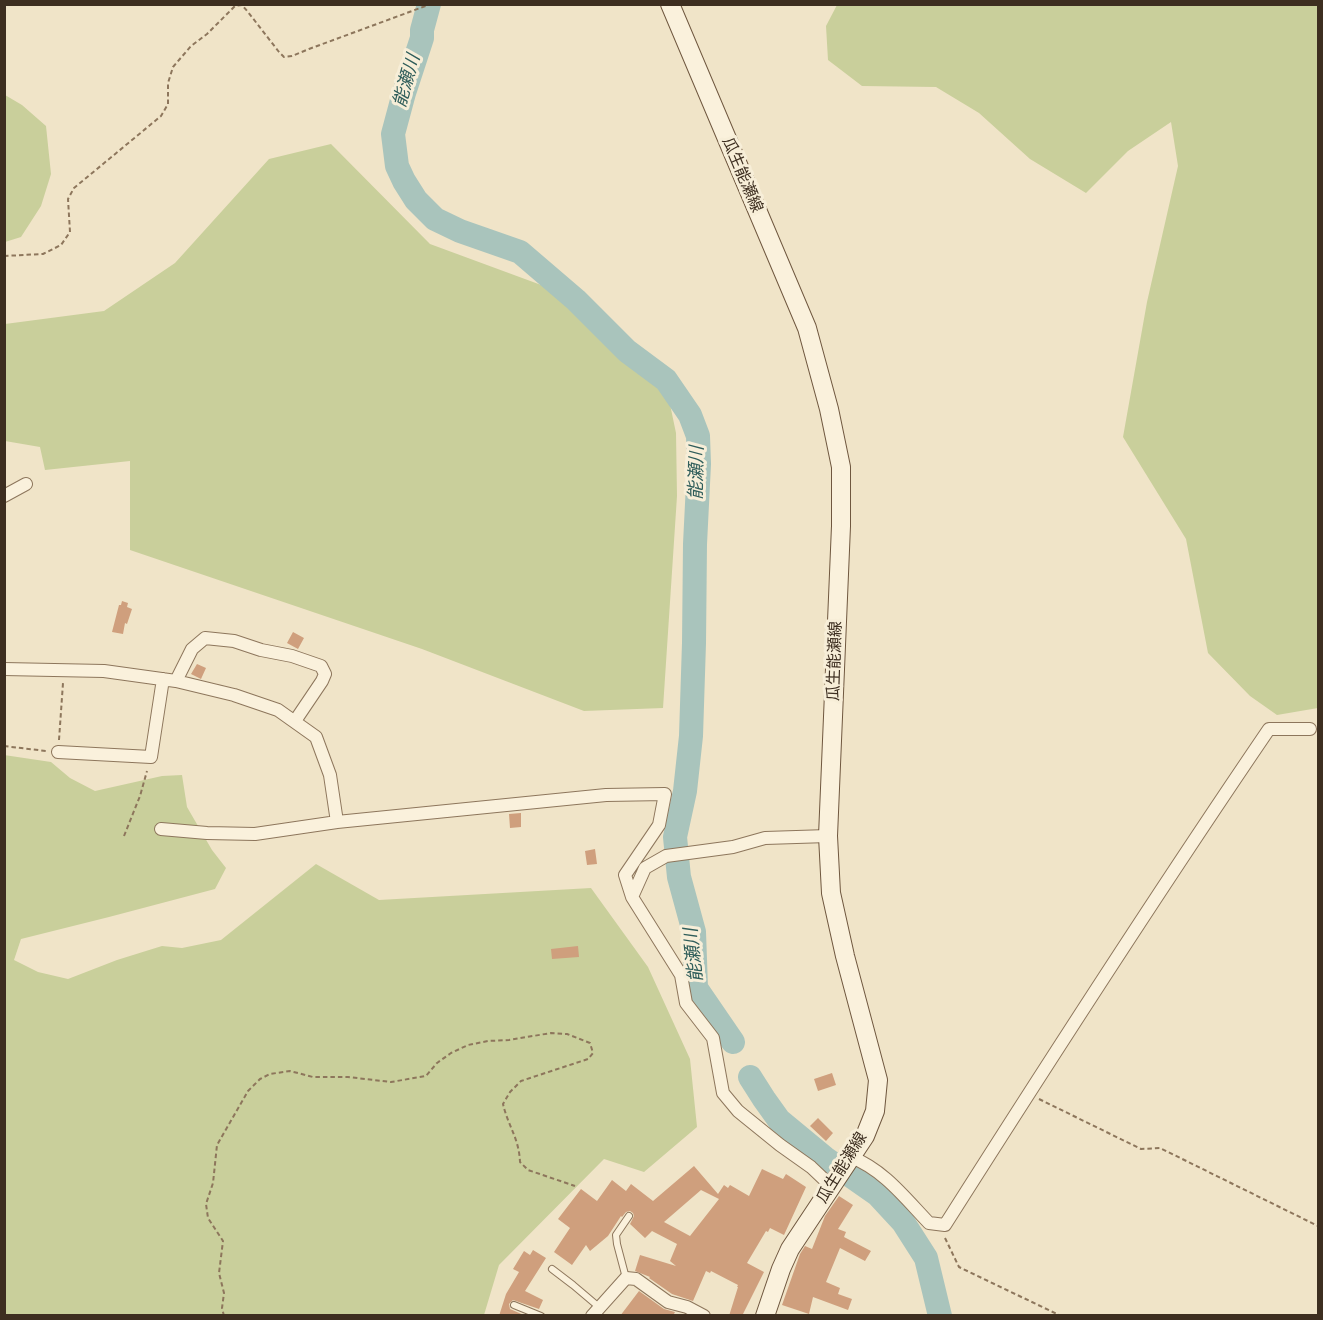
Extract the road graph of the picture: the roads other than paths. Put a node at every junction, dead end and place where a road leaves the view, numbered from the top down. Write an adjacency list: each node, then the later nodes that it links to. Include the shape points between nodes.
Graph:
1 (670, 4): 11 (main road, 瓜生能瀬線, via 807,328 830,409 840,467 841,526)
2 (26, 484): 3 (street)
3 (4, 496)
4 (4, 669): 5 (street, via 104,671)
5 (170, 680): 6 (street, via 234,695 278,710); 6 (street, via 205,638 234,641 321,666 325,674 322,681); 8 (street, via 151,756)
6 (295, 721): 9 (street, via 316,737 330,775)
7 (1310, 729): 13 (street, via 1269,729 945,1225 929,1223 888,1180)
8 (58, 752)
9 (337, 822): 10 (street, via 255,834); 12 (street, via 606,795 665,794 659,825 625,875)
10 (161, 829)
11 (828, 836): 12 (street, via 765,838 733,847 666,856 645,868); 13 (main road, 瓜生能瀬線, via 831,893 878,1080 875,1111)
12 (632, 897): 14 (street, via 681,975 686,1003 713,1038 723,1093 738,1112)
13 (851, 1158): 14 (main road, 瓜生能瀬線)
14 (831, 1186): 22 (main road, 瓜生能瀬線, via 790,1249)
15 (629, 1216): 17 (lane, via 616,1235)
16 (552, 1269): 19 (lane, via 573,1285)
17 (626, 1278): 19 (street); 21 (street, via 636,1279 668,1302)
18 (514, 1305): 20 (lane)
19 (595, 1311)
20 (541, 1316)
21 (704, 1316)
22 (765, 1316)

